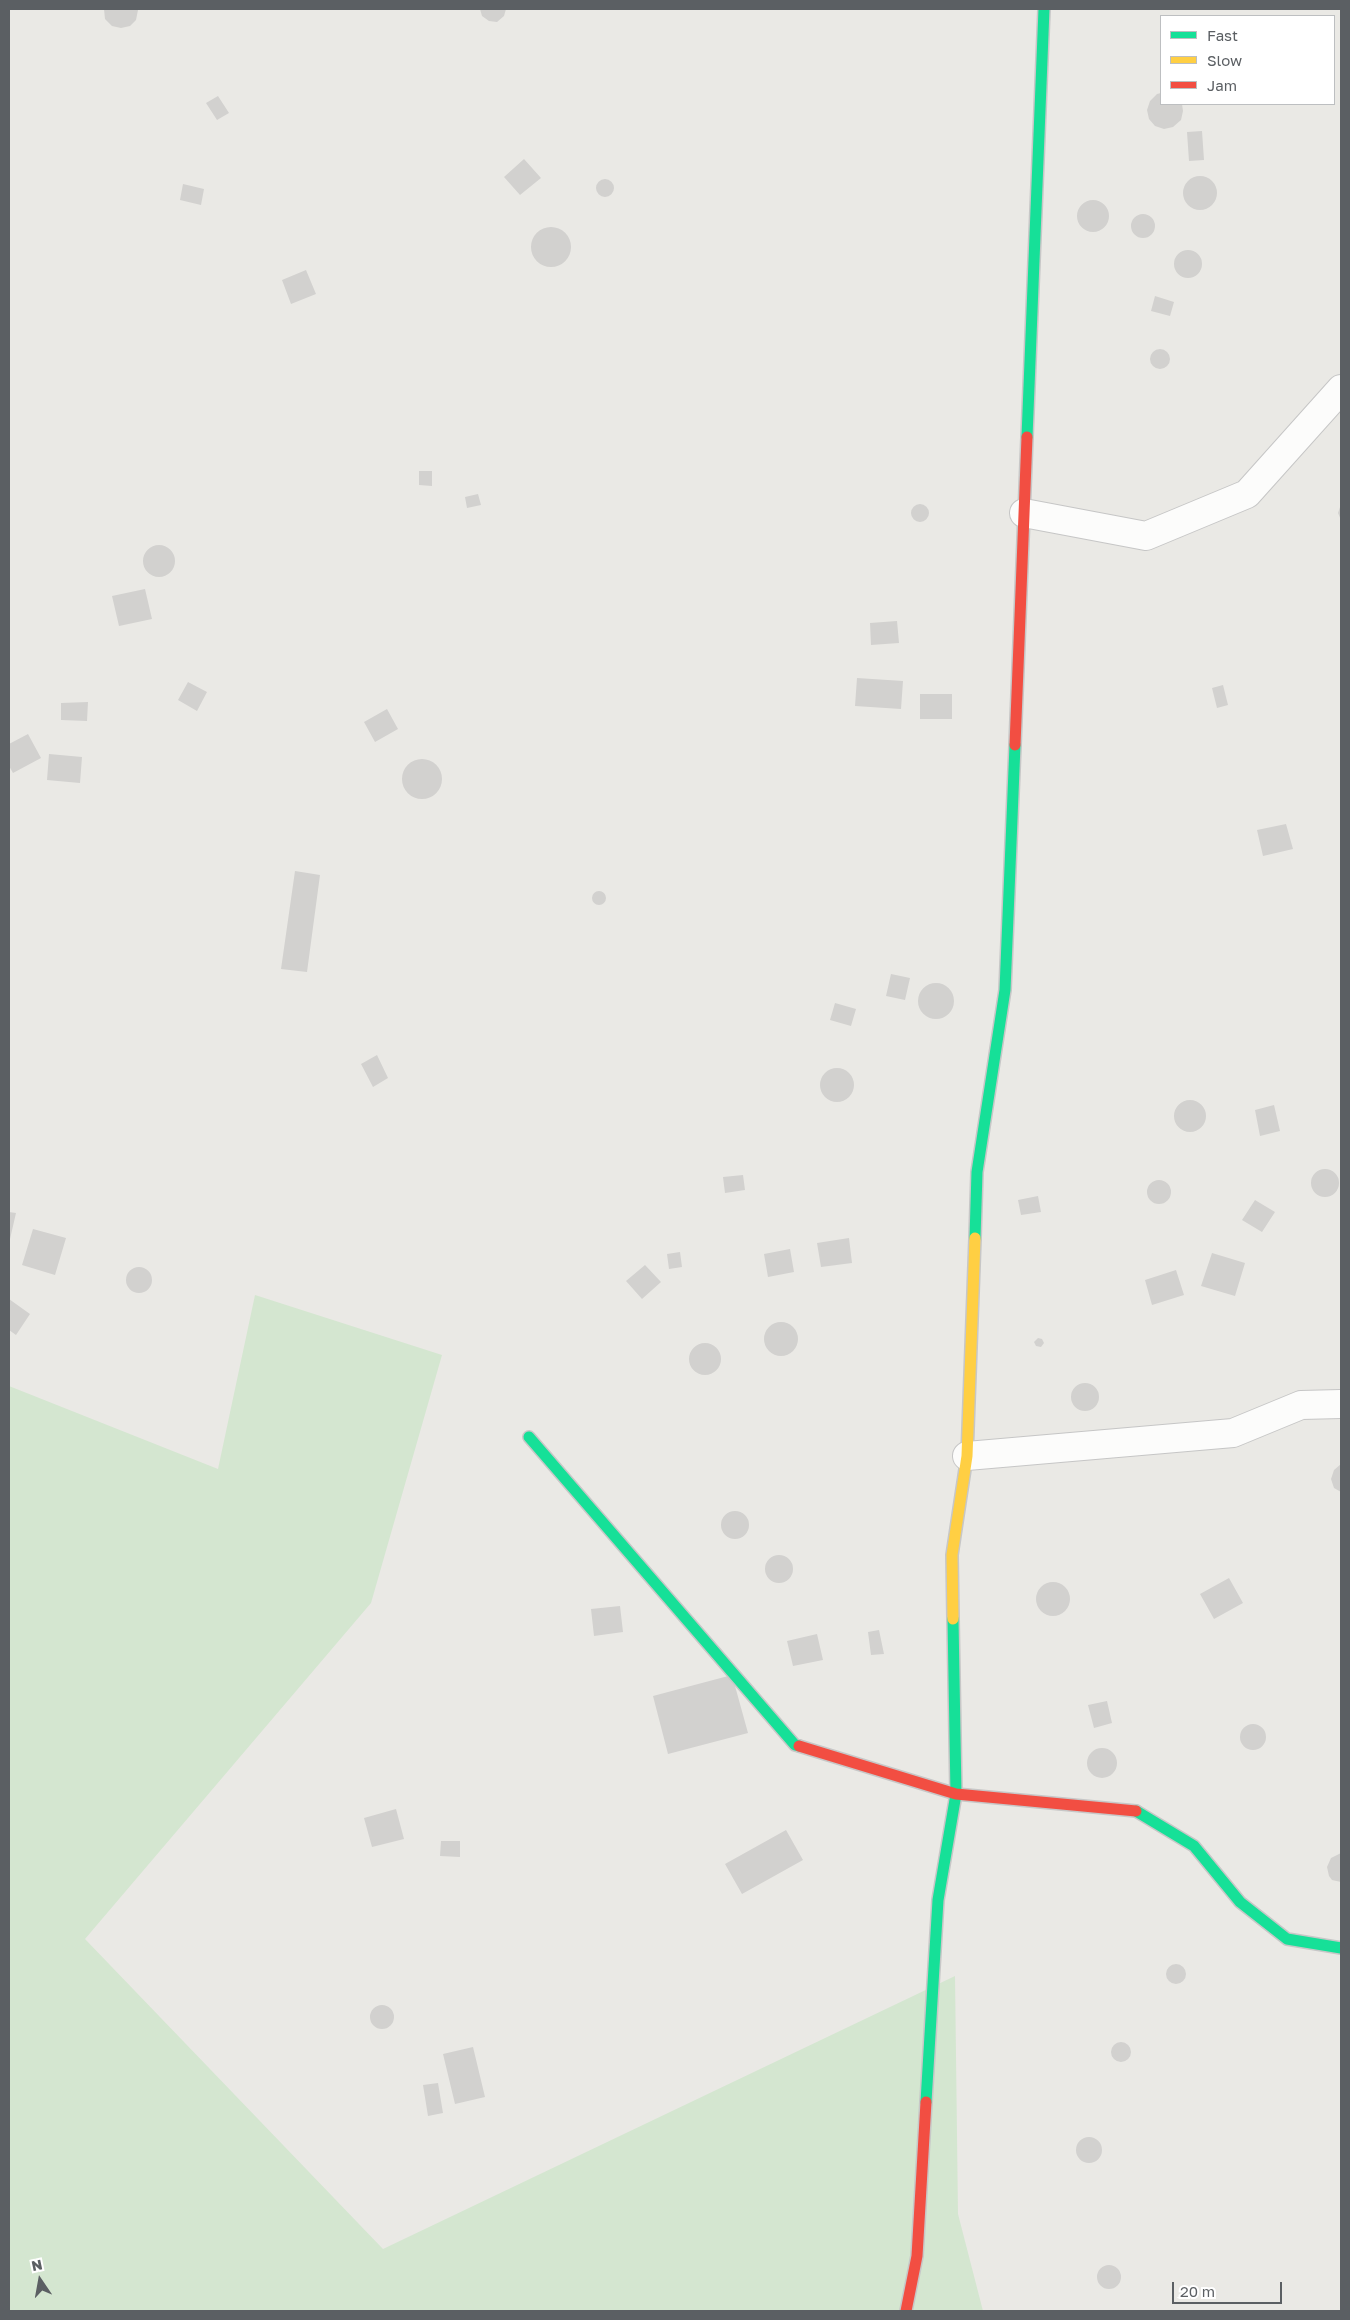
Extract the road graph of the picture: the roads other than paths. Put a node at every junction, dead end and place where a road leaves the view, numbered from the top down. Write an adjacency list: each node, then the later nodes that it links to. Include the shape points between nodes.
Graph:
1 (1044, 9): 3 (street)
2 (1341, 388): 3 (street, via 1247,494 1146,536)
3 (1024, 513): 6 (street, via 1005,990 977,1172)
4 (1341, 1404): 6 (street, via 1301,1405 1233,1433)
5 (529, 1436): 7 (street, via 795,1745)
6 (967, 1456): 7 (street, via 952,1556)
7 (956, 1794): 8 (street, via 1133,1809 1194,1846 1240,1902 1287,1939); 9 (street, via 938,1900 917,2256)
8 (1341, 1948)
9 (906, 2311)

